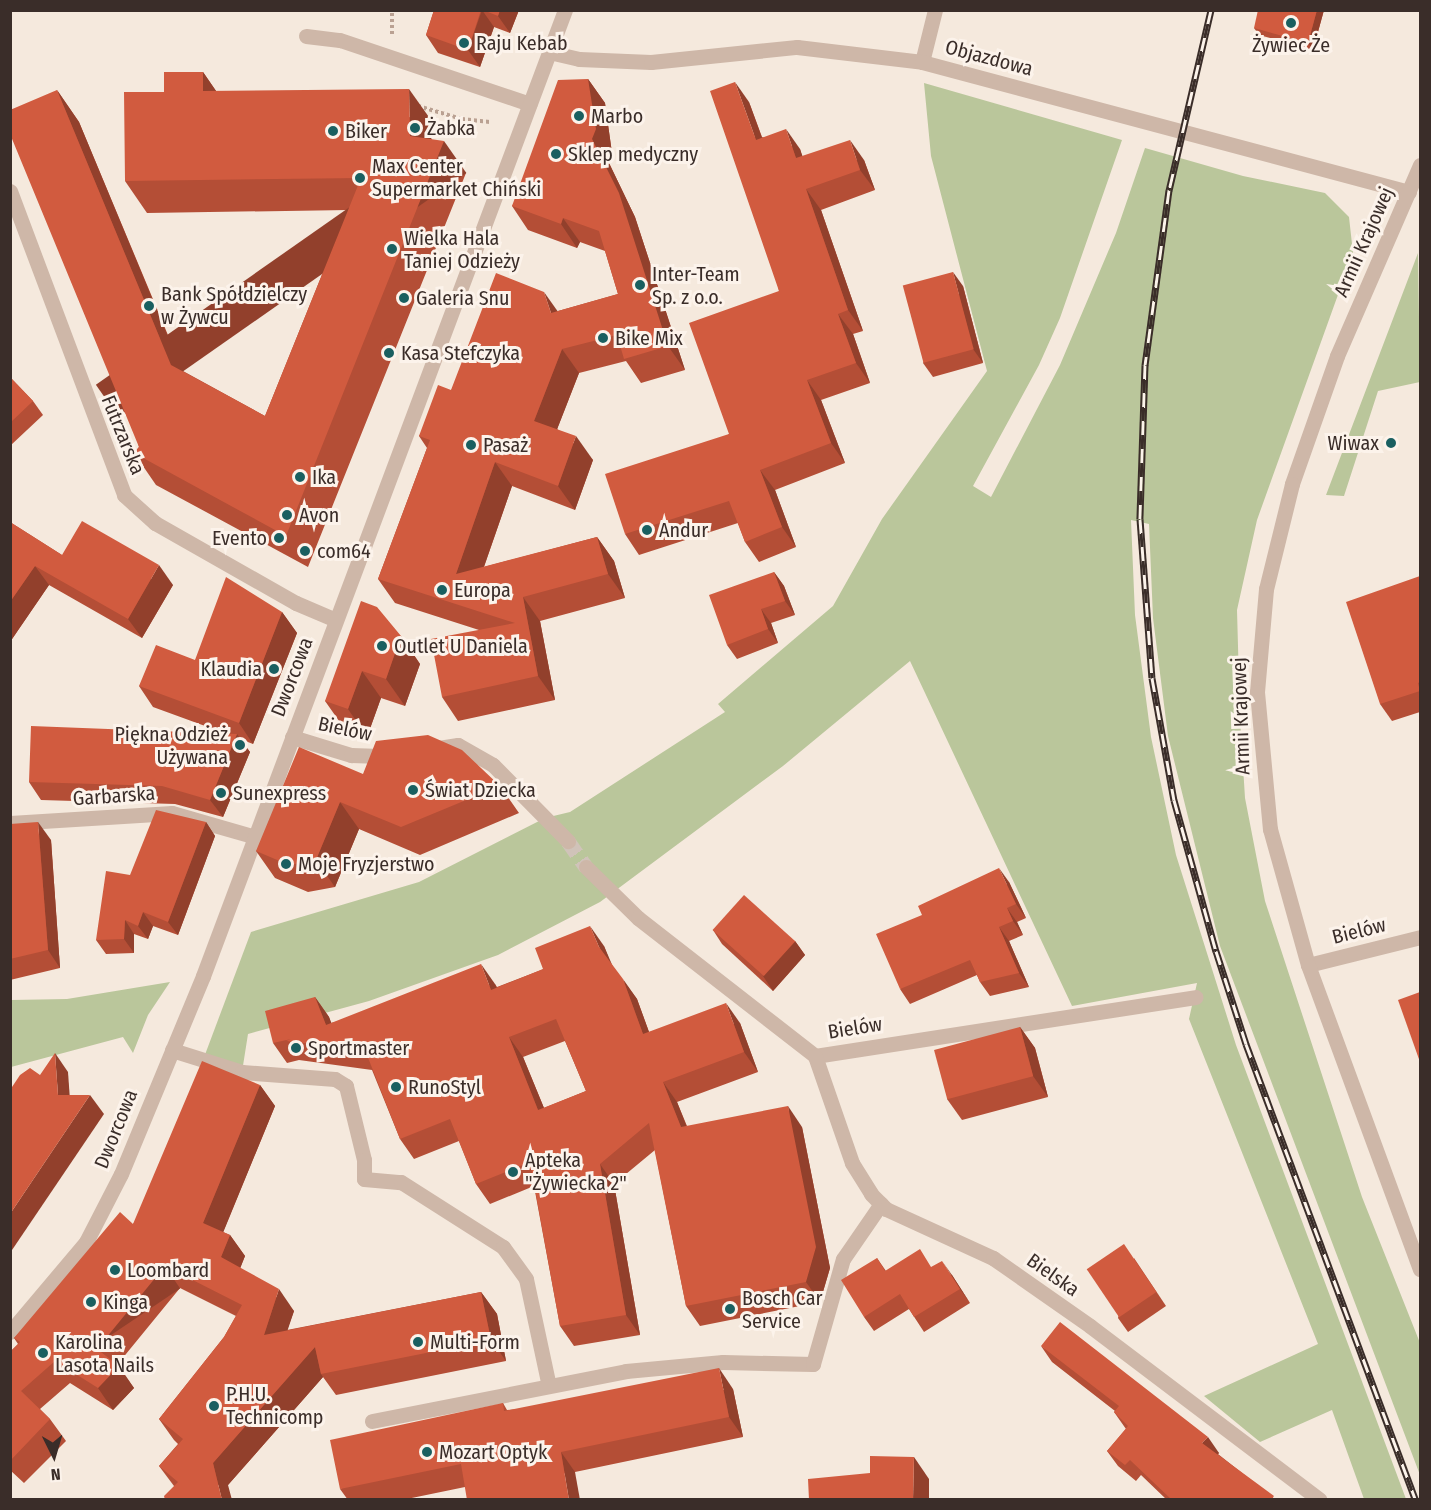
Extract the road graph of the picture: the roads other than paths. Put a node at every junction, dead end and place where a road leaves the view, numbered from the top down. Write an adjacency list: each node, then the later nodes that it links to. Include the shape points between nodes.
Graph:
1 (565, 10): 4 (street, Dworcowa)
2 (935, 10): 5 (street)
3 (306, 36): 6 (street, via 340,40)
4 (549, 52): 5 (street, Objazdowa, via 579,59 660,61 797,47); 6 (street, Dworcowa)
5 (922, 62): 9 (street, Objazdowa)
6 (530, 104): 10 (street, Dworcowa)
7 (1420, 165): 9 (street, Armii Krajowej)
8 (10, 191): 10 (street, Futrzarska, via 124,495 155,523 296,603)
9 (1409, 192): 17 (street, Armii Krajowej, via 1337,356 1292,484 1266,589 1257,692 1262,774 1270,829)
10 (336, 620): 11 (street, Dworcowa)
11 (292, 737): 13 (street, Dworcowa); 14 (street, Bielów, via 322,748 373,758 458,745 493,765)
12 (10, 823): 13 (street, Garbarska, via 171,813)
13 (252, 836): 19 (street, Dworcowa)
14 (568, 841)
15 (586, 867): 20 (street, Bielów, via 638,918)
16 (1420, 937): 17 (street, Bielów)
17 (1308, 965): 22 (street, Armii Krajowej)
18 (1194, 997): 20 (street, Bielów)
19 (172, 1050): 23 (street, Dworcowa, via 102,1216 86,1242); 24 (street, via 242,1072 335,1079 346,1086 364,1160 364,1179 401,1182 503,1247 526,1279)
20 (815, 1056): 21 (street, Bielska, via 852,1163)
21 (881, 1204): 24 (street, via 843,1259 813,1364 723,1362 626,1371); 26 (street, Bielska, via 908,1221 993,1258)
22 (1420, 1269)
23 (10, 1332)
24 (549, 1386): 25 (street)
25 (372, 1421)
26 (1320, 1500)

